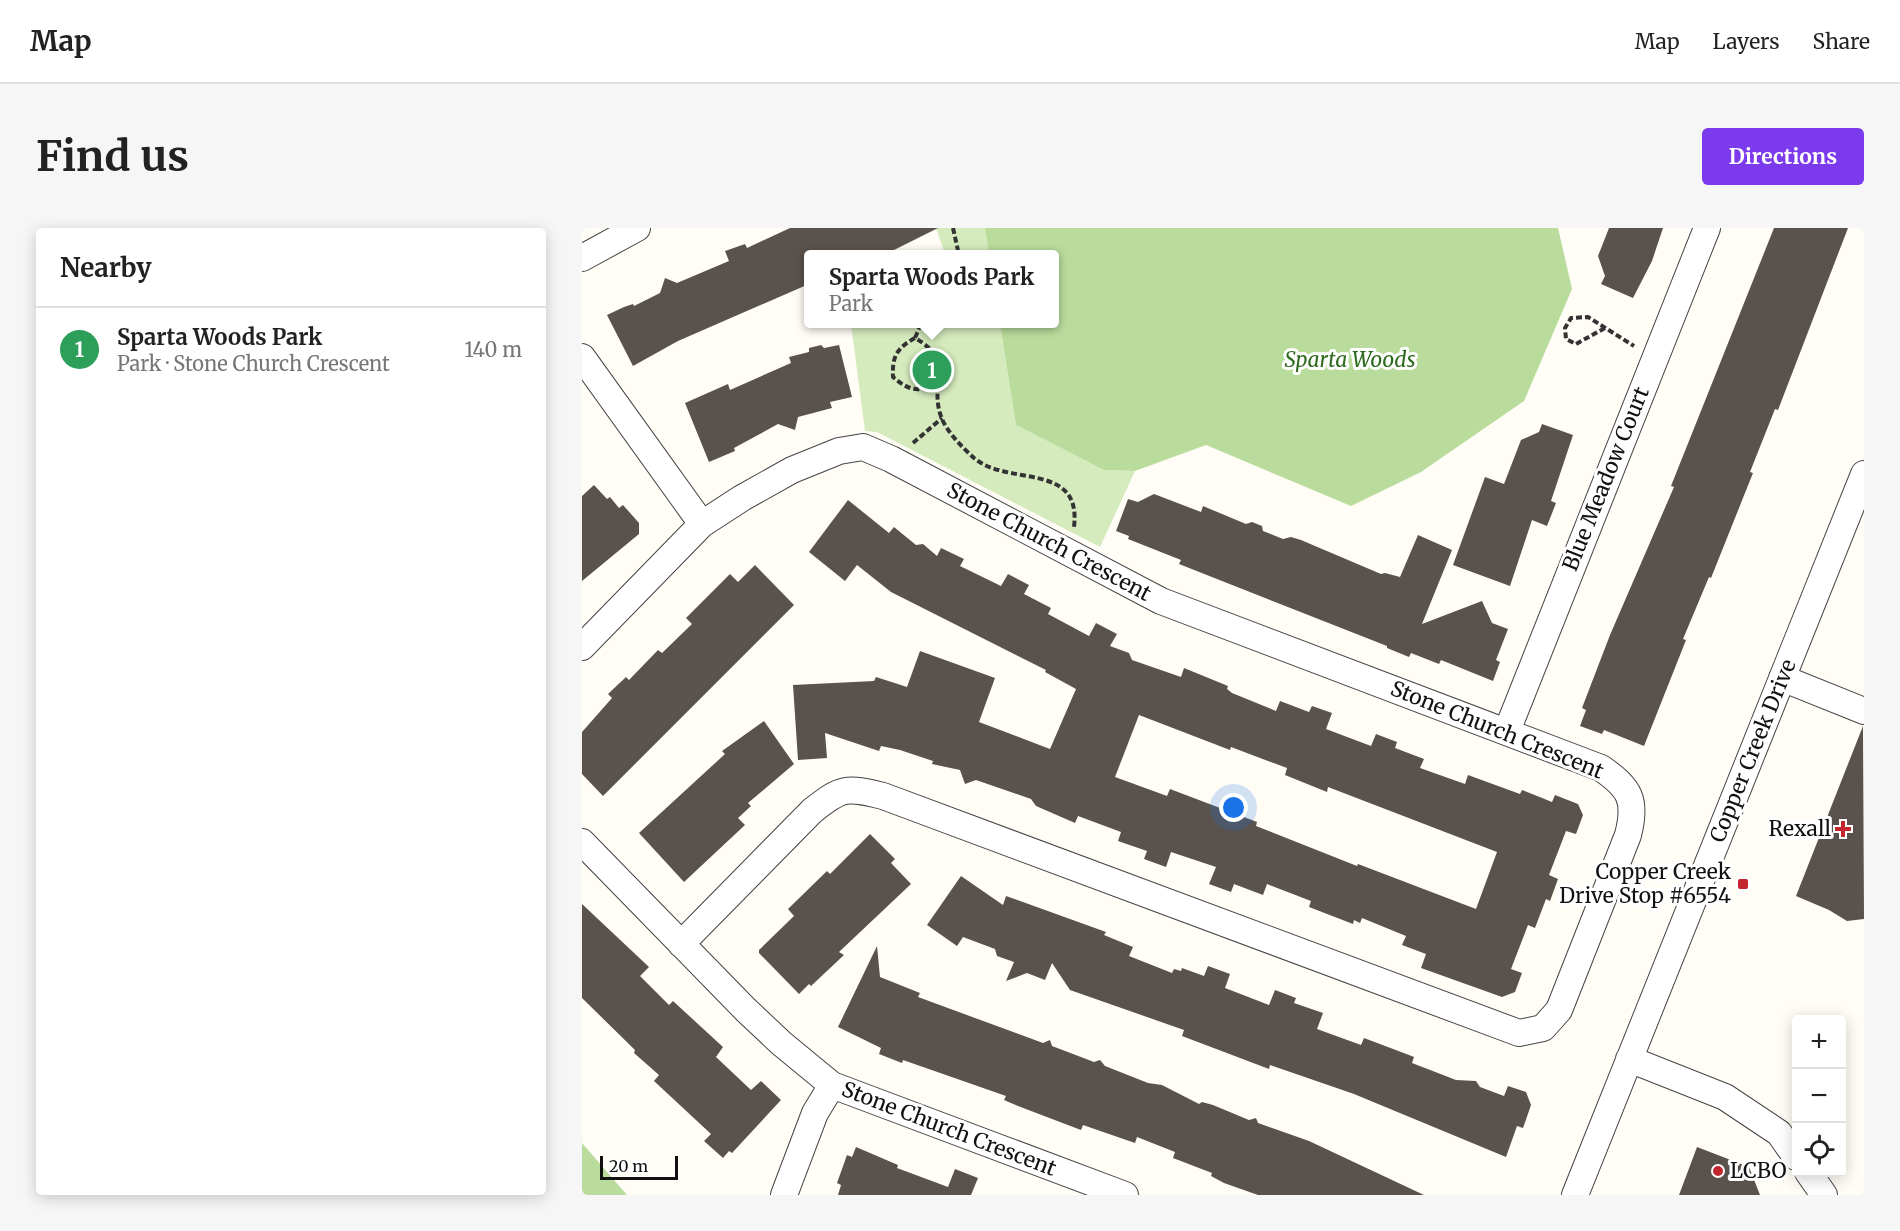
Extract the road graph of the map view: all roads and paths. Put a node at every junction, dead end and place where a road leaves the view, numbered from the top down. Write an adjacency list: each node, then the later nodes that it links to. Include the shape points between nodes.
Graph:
1 (637, 228): 5 (street)
2 (953, 228): 4 (path)
3 (1707, 228): 10 (street, Blue Meadow Court)
4 (958, 250)
5 (582, 258)
6 (919, 328): 8 (path)
7 (1605, 328): 7 (path, via 1588,317 1571,318 1565,328 1566,339 1576,344); 10 (path)
8 (915, 338): 11 (path, via 932,348 939,358); 11 (path, via 900,346 892,361 893,377 906,389 924,390)
9 (582, 357): 15 (street)
10 (1654, 359): 20 (street, Blue Meadow Court)
11 (937, 384): 12 (path)
12 (942, 418): 13 (path); 16 (path, via 964,449 982,464 1059,485 1071,495 1076,512)
13 (911, 446)
14 (1864, 474): 18 (street, Copper Creek Drive)
15 (702, 524): 17 (street, Stone Church Crescent); 20 (street, Stone Church Crescent, via 792,471 839,451 862,447 1161,601)
16 (1074, 531)
17 (582, 648)
18 (1782, 678): 19 (street); 23 (street, Copper Creek Drive)
19 (1864, 711)
20 (1507, 731): 22 (street, Stone Church Crescent, via 1601,768 1631,796 1633,816 1628,835 1559,1010 1544,1028 1519,1033 883,796 850,788 829,797 812,811)
21 (582, 842): 22 (street, Stone Church Crescent)
22 (681, 944): 24 (street, Stone Church Crescent, via 781,1043)
23 (1629, 1059): 25 (street, via 1725,1097 1779,1133); 29 (street, Copper Creek Drive)
24 (832, 1085): 27 (street, via 815,1113); 28 (street, Stone Church Crescent)
25 (1792, 1150)
26 (1811, 1177): 30 (street)
27 (784, 1195)
28 (1125, 1195)
29 (1575, 1195)
30 (1824, 1195)

